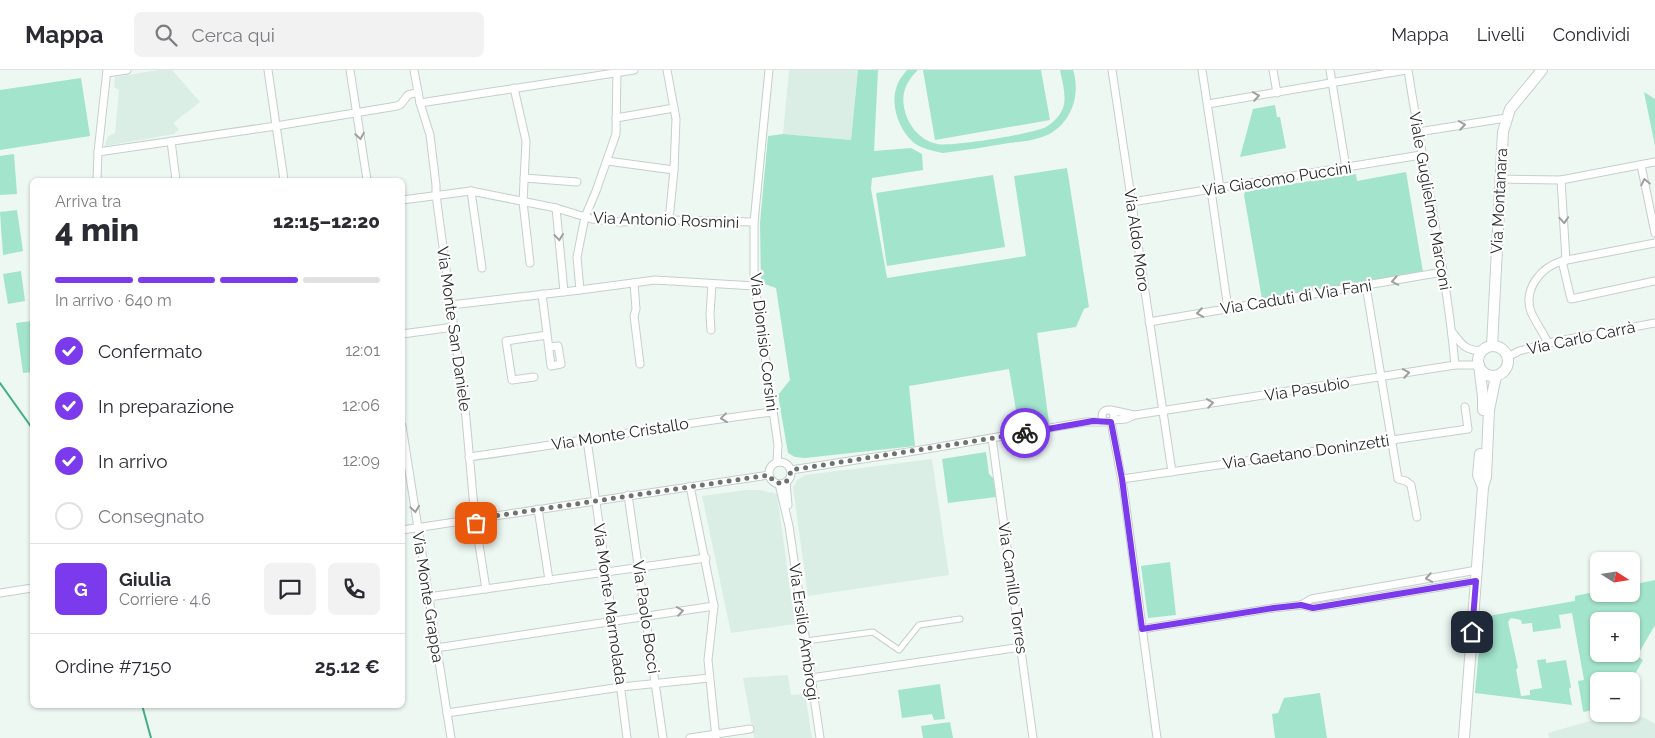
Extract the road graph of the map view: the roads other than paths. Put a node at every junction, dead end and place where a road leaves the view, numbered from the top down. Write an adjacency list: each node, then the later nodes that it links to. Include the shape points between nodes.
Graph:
1 (127, 70): 15 (street)
2 (268, 70): 26 (street)
3 (350, 70): 23 (street)
4 (414, 70): 18 (street, Via Monte San Daniele)
5 (634, 70): 14 (street)
6 (667, 70): 22 (street)
7 (769, 70): 54 (street, Via Dionisio Corsini)
8 (1112, 70): 50 (street, Via Aldo Moro)
9 (1202, 70): 21 (street)
10 (1273, 70): 19 (street)
11 (1330, 70): 16 (street)
12 (1407, 70): 16 (street); 27 (street, Viale Guglielmo Marconi)
13 (1542, 70): 25 (main road, Via Montanara)
14 (617, 71): 17 (street); 24 (street)
15 (107, 72): 29 (street)
16 (1332, 83): 19 (street); 34 (street)
17 (514, 88): 20 (street); 40 (street, via 526,141)
18 (418, 92): 20 (street, Via Monte San Daniele); 23 (street, via 408,95 397,106)
19 (1276, 93): 21 (street, one-way to 19)
20 (420, 103): 47 (street, Via Monte San Daniele, via 430,135)
21 (1208, 104): 44 (street)
22 (674, 108): 24 (street); 35 (street)
23 (356, 114): 26 (street); 39 (street, one-way to 39)
24 (616, 118): 31 (street, via 616,134)
25 (1506, 118): 27 (street, one-way to 25); 41 (main road, Via Montanara)
26 (276, 126): 28 (street); 38 (street)
27 (1418, 132): 30 (street, Viale Guglielmo Marconi)
28 (171, 141): 29 (street); 37 (street)
29 (98, 152): 36 (street)
30 (1422, 155): 34 (street, Via Giacomo Puccini); 60 (street, Viale Guglielmo Marconi)
31 (607, 161): 35 (street); 52 (street)
32 (1655, 162): 33 (street)
33 (1641, 165): 42 (street); 55 (street, one-way to 33)
34 (1346, 168): 44 (street, Via Giacomo Puccini)
35 (674, 170): 53 (street)
36 (97, 178)
37 (176, 178)
38 (284, 178)
39 (367, 178)
40 (524, 178): 43 (street); 49 (street)
41 (1501, 178): 42 (street); 79 (main road, Via Montanara)
42 (1561, 180): 57 (street, one-way to 57)
43 (578, 182)
44 (1220, 188): 45 (street, Via Giacomo Puccini)
45 (1211, 190): 50 (street, Via Giacomo Puccini); 70 (street)
46 (471, 191): 47 (street, Via Antonio Rosmini); 49 (street, Via Antonio Rosmini); 59 (street)
47 (436, 196): 48 (street, Via Antonio Rosmini); 69 (street, Via Monte San Daniele)
48 (405, 200)
49 (524, 202): 51 (street, Via Antonio Rosmini); 58 (street)
50 (1132, 202): 71 (street, Via Aldo Moro)
51 (556, 208): 52 (street, Via Antonio Rosmini); 67 (street, one-way to 67)
52 (585, 217): 53 (street, Via Antonio Rosmini, via 620,222); 66 (street, via 577,256)
53 (670, 220): 54 (street, Via Antonio Rosmini)
54 (754, 222): 64 (street, Via Dionisio Corsini)
55 (1655, 233)
56 (1655, 242): 57 (street)
57 (1564, 261): 61 (street, via 1571,298); 78 (street, via 1553,264 1532,287 1531,311)
58 (530, 263)
59 (482, 268)
60 (1443, 272): 65 (street, Via Caduti di Via Fani, one-way to 65); 75 (street, Viale Guglielmo Marconi)
61 (1655, 281)
62 (634, 283): 63 (street, via 655,280); 66 (street); 83 (street)
63 (712, 284): 64 (street); 74 (street)
64 (755, 286): 92 (street, Via Dionisio Corsini)
65 (1366, 286): 70 (street, Via Caduti di Via Fani); 88 (street)
66 (580, 290): 67 (street)
67 (564, 292): 68 (street)
68 (542, 294): 69 (street); 77 (street)
69 (451, 305): 73 (street, Via Monte San Daniele)
70 (1228, 309): 71 (street, Via Caduti di Via Fani, one-way to 71)
71 (1149, 322): 91 (street, Via Aldo Moro)
72 (1655, 323): 78 (street, Via Carlo Carrà)
73 (454, 327): 76 (street); 99 (street, Via Monte San Daniele)
74 (711, 330)
75 (1452, 332): 81 (street, via 1464,347); 84 (street, Viale Guglielmo Marconi)
76 (405, 334)
77 (547, 335): 80 (street); 86 (street, via 506,341 512,380)
78 (1548, 343): 82 (street, Via Carlo Carrà)
79 (1492, 346): 81 (main road); 82 (main road, via 1500,347)
80 (549, 347)
81 (1482, 351): 85 (main road)
82 (1508, 357): 87 (main road, via 1507,367)
83 (640, 364)
84 (1455, 364): 85 (street, Via Pasubio); 88 (street, Via Pasubio, one-way to 84)
85 (1479, 366): 87 (main road, via 1488,375); 109 (main road, via 1484,397 1478,475)
86 (534, 376)
87 (1496, 376): 109 (main road, via 1490,404)
88 (1381, 378): 91 (street, Via Pasubio, one-way to 88); 98 (street)
89 (1465, 407): 98 (street, Via Gaetano Doninzetti, via 1468,429)
90 (1106, 411): 93 (street, Via Pasubio); 94 (street, via 1102,417); 94 (street, via 1114,414); 95 (street, Via Pasubio)
91 (1162, 411): 93 (street, Via Pasubio); 103 (street, Via Aldo Moro)
92 (772, 412): 97 (street, Via Monte Cristallo, one-way to 97, via 675,424); 100 (street, Via Dionisio Corsini, via 778,445)
93 (1135, 415): 94 (street, Via Pasubio)
94 (1110, 421): 95 (street, Via Pasubio); 105 (street)
95 (1085, 422): 96 (street, Via Pasubio)
96 (992, 438): 102 (street, Via Pasubio); 132 (street, Via Camillo Torres)
97 (587, 440): 99 (street, Via Monte Cristallo); 111 (street, Via Monte Marmolada)
98 (1392, 440): 103 (street, Via Gaetano Doninzetti); 113 (street, via 1398,479 1411,485)
99 (469, 457): 114 (street, Via Monte San Daniele)
100 (777, 462): 102 (street, via 783,462); 104 (street, via 772,464)
101 (405, 466): 106 (street, Via Monte Grappa)
102 (791, 470): 107 (street, via 791,475)
103 (1172, 472): 105 (street, Via Gaetano Doninzetti)
104 (769, 475): 107 (street); 108 (street)
105 (1122, 479): 130 (street)
106 (406, 480): 115 (street, Via Monte Grappa, one-way to 115)
107 (783, 483): 131 (street, Via Ersilio Ambrogi)
108 (690, 486): 110 (street); 117 (street)
109 (1483, 487): 120 (main road)
110 (628, 495): 111 (street); 118 (street, Via Paolo Bocci)
111 (596, 500): 112 (street); 119 (street, Via Monte Marmolada)
112 (538, 509): 114 (street); 121 (street)
113 (1417, 517)
114 (475, 519): 115 (street); 123 (street, Via Monte San Daniele)
115 (417, 528): 116 (street); 125 (street, Via Monte Grappa)
116 (405, 530)
117 (706, 558): 118 (street); 126 (street)
118 (639, 567): 119 (street); 127 (street, Via Paolo Bocci)
119 (606, 572): 121 (street); 129 (street, Via Monte Marmolada)
120 (1476, 575): 130 (street, via 1313,608 1301,605); 148 (main road)
121 (548, 580): 123 (street)
122 (30, 588): 124 (street)
123 (486, 589): 125 (street)
124 (0, 593)
125 (428, 597): 133 (street, Via Monte Grappa)
126 (714, 606): 127 (street, one-way to 126); 134 (street)
127 (646, 616): 129 (street); 136 (street, Via Paolo Bocci)
128 (960, 619): 131 (street, via 919,626 899,650 873,632)
129 (613, 622): 133 (street); 137 (street, Via Monte Marmolada)
130 (1142, 629): 147 (street)
131 (806, 641): 135 (street, Via Ersilio Ambrogi)
132 (1021, 647): 135 (street); 146 (street, Via Camillo Torres)
133 (436, 648): 138 (street, Via Monte Grappa)
134 (709, 678): 136 (street); 140 (street)
135 (811, 678): 145 (street, Via Ersilio Ambrogi)
136 (656, 684): 137 (street); 143 (street, Via Paolo Bocci)
137 (621, 687): 138 (street); 142 (street, Via Monte Marmolada)
138 (447, 713): 141 (street, Via Monte Grappa)
139 (750, 729): 140 (street)
140 (716, 736): 144 (street)
141 (451, 738)
142 (627, 738)
143 (663, 738)
144 (690, 738)
145 (820, 738)
146 (1033, 738)
147 (1156, 738)
148 (1464, 738)

